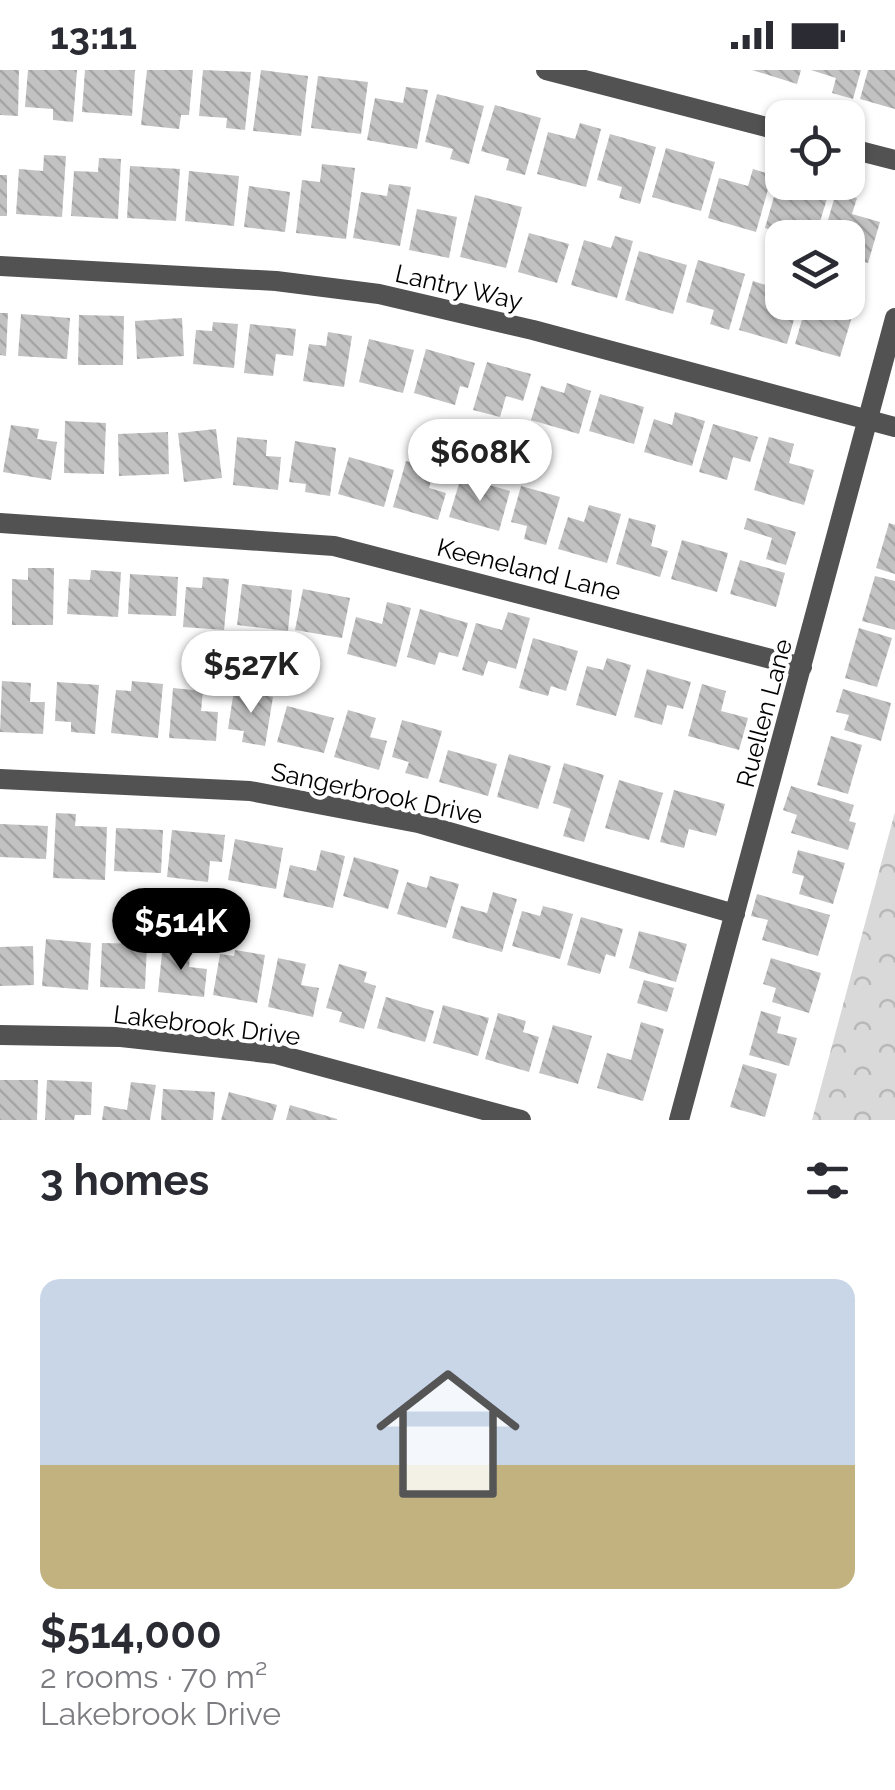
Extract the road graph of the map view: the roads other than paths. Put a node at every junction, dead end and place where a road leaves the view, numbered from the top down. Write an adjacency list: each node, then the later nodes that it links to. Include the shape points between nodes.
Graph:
1 (546, 70): 2 (street)
2 (765, 127)
3 (865, 152): 4 (street)
4 (895, 160)
5 (0, 266): 7 (street, Lantry Way, via 276,281 379,294)
6 (895, 318): 7 (street, Ruellen Lane)
7 (869, 420): 8 (street, Lantry Way); 10 (street, Ruellen Lane)
8 (895, 427)
9 (0, 524): 10 (street, Keeneland Lane, via 334,546)
10 (802, 666): 12 (street, Ruellen Lane)
11 (0, 778): 12 (street, Sangerbrook Drive, via 250,790 418,823)
12 (734, 914): 15 (street, Ruellen Lane)
13 (0, 1035): 14 (street, Lakebrook Drive, via 121,1037 276,1054)
14 (521, 1120)
15 (679, 1120)

